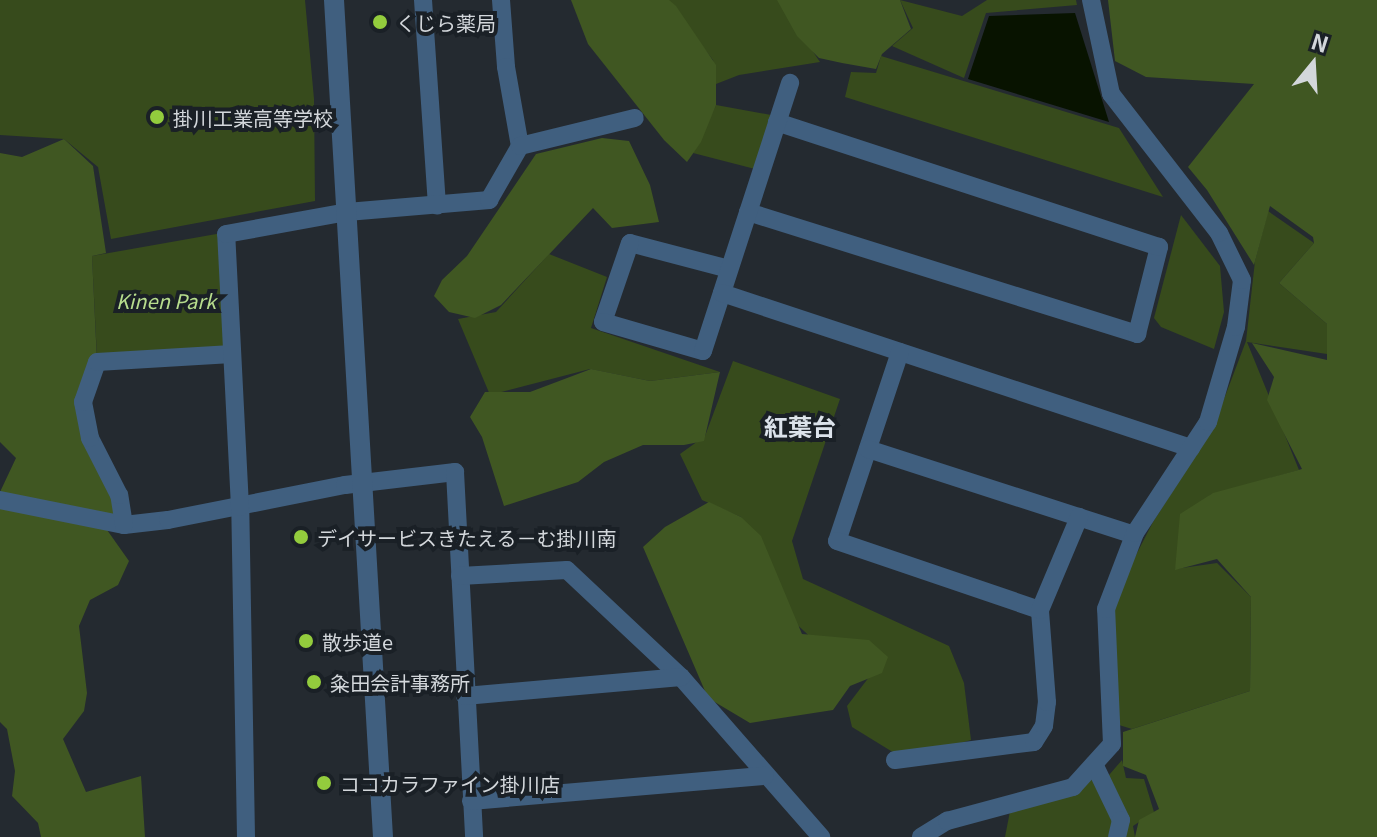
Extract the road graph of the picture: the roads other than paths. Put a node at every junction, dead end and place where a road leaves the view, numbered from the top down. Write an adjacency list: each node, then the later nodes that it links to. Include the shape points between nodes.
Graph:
1 (334, 0): 10 (street)
2 (423, 0): 9 (street)
3 (501, 0): 8 (street)
4 (1091, 0): 16 (street, via 1111,94 1219,233 1242,280 1236,327 1212,408)
5 (790, 83): 7 (street)
6 (635, 118): 8 (street)
7 (777, 122): 11 (street); 11 (street, via 1159,247 1137,334)
8 (520, 146): 9 (street, via 489,200)
9 (437, 206): 10 (street)
10 (347, 212): 15 (street, via 226,234); 18 (street)
11 (748, 212): 12 (street)
12 (729, 269): 13 (street); 13 (street, via 630,243 603,322 703,351)
13 (722, 293): 14 (street)
14 (900, 352): 16 (street); 17 (street)
15 (232, 354): 20 (street); 22 (street, via 97,362 83,402 90,438 119,495)
16 (1191, 448): 29 (street, via 1135,533 1106,609 1112,744)
17 (868, 449): 21 (street); 25 (street, via 837,541)
18 (363, 485): 20 (street); 24 (street, via 455,472); 33 (street)
19 (0, 500): 22 (street)
20 (240, 507): 22 (street); 32 (street)
21 (1079, 517): 23 (street); 25 (street)
22 (124, 525)
23 (1128, 533)
24 (460, 576): 26 (street, via 567,570); 27 (street)
25 (1040, 610): 28 (street, via 1047,702 1044,726 1034,742)
26 (681, 677): 27 (street); 30 (street)
27 (465, 696): 31 (street)
28 (895, 760)
29 (1094, 764): 36 (street, via 1073,787 947,821); 37 (street, via 1121,820)
30 (765, 776): 31 (street); 35 (street)
31 (471, 801): 34 (street)
32 (246, 837)
33 (383, 837)
34 (474, 837)
35 (821, 837)
36 (921, 837)
37 (1117, 837)

